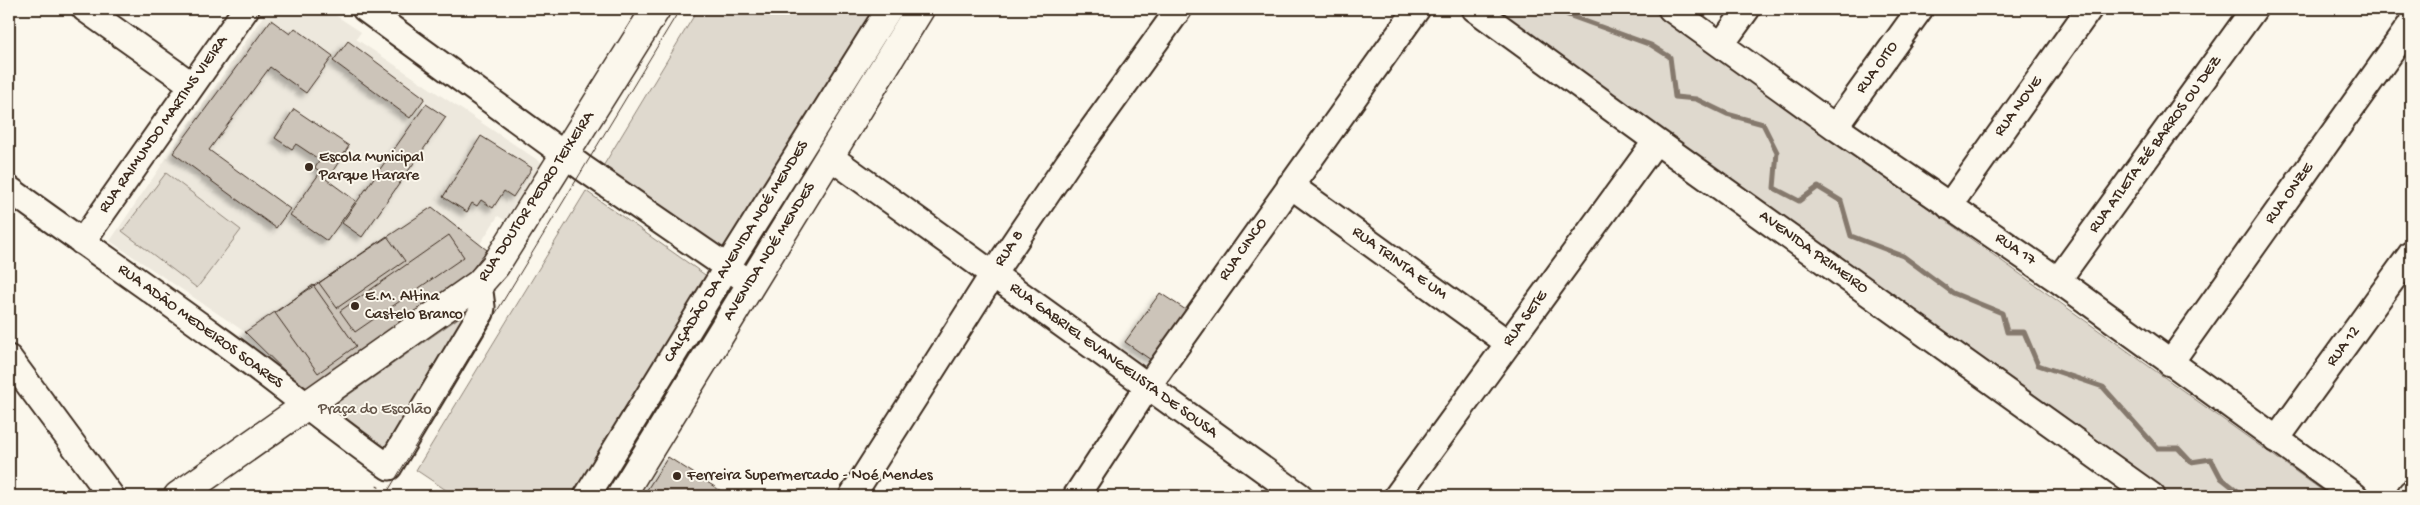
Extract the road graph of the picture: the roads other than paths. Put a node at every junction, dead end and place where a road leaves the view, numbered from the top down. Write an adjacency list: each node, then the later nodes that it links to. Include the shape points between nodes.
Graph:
1 (85, 9): 17 (street)
2 (246, 9): 17 (street, RUA RAIMUNDO MARTINS VIEIRA)
3 (366, 9): 20 (street)
4 (889, 9): 27 (street, CALÇADÃO DA AVENIDA NOÉ MENDES)
5 (920, 9): 21 (main road, AVENIDA NOÉ MENDES)
6 (1179, 9): 28 (street, RUA 8)
7 (1417, 9): 22 (street, RUA CINCO)
8 (1475, 9): 19 (street, AVENIDA PRIMEIRO)
9 (1671, 9): 16 (street, RUA 17)
10 (1747, 9): 16 (street)
11 (1920, 9): 18 (street, RUA OITO)
12 (2090, 9): 24 (street, RUA NOVE)
13 (2254, 9): 29 (street, RUA ATLETA ZÉ BARROS OU DEZ)
14 (648, 12): 20 (main road, RUA DOUTOR PEDRO TEIXEIRA)
15 (2411, 24): 34 (street, RUA ONZE)
16 (1721, 45): 18 (street, RUA 17)
17 (192, 85): 25 (street, RUA RAIMUNDO MARTINS VIEIRA)
18 (1835, 127): 24 (street, RUA 17)
19 (1656, 141): 32 (street, RUA SETE); 48 (street, AVENIDA PRIMEIRO)
20 (566, 154): 27 (street); 31 (main road, RUA DOUTOR PEDRO TEIXEIRA, via 495,266)
21 (829, 156): 28 (street, RUA GABRIEL EVANGELISTA DE SOUSA); 30 (main road, AVENIDA NOÉ MENDES)
22 (1290, 185): 32 (street, RUA TRINTA E UM); 35 (street, RUA CINCO)
23 (9, 188): 25 (street, RUA ADÃO MEDEIROS SOARES)
24 (1949, 206): 29 (street, RUA 17)
25 (82, 242): 36 (street, RUA ADÃO MEDEIROS SOARES)
26 (2411, 254): 37 (street, RUA 12)
27 (726, 267): 30 (street); 42 (street, CALÇADÃO DA AVENIDA NOÉ MENDES)
28 (993, 274): 35 (street, RUA GABRIEL EVANGELISTA DE SOUSA); 44 (street, RUA 8)
29 (2058, 280): 34 (street, RUA 17)
30 (750, 283): 43 (main road, AVENIDA NOÉ MENDES)
31 (479, 284): 36 (main road); 38 (street, RUA DOUTOR PEDRO TEIXEIRA, via 481,313)
32 (1508, 343): 47 (street, RUA SETE)
33 (9, 358): 40 (street)
34 (2170, 363): 37 (street, RUA 17)
35 (1148, 386): 45 (street, RUA CINCO); 46 (street, RUA GABRIEL EVANGELISTA DE SOUSA)
36 (306, 404): 38 (street, RUA ADÃO MEDEIROS SOARES); 41 (main road)
37 (2276, 440): 49 (street, RUA 17)
38 (389, 468)
39 (2411, 493): 50 (street)
40 (111, 496)
41 (178, 496)
42 (586, 496)
43 (621, 496)
44 (852, 496)
45 (1076, 496)
46 (1300, 496)
47 (1397, 496)
48 (2152, 496)
49 (2355, 496)
50 (2409, 496)

